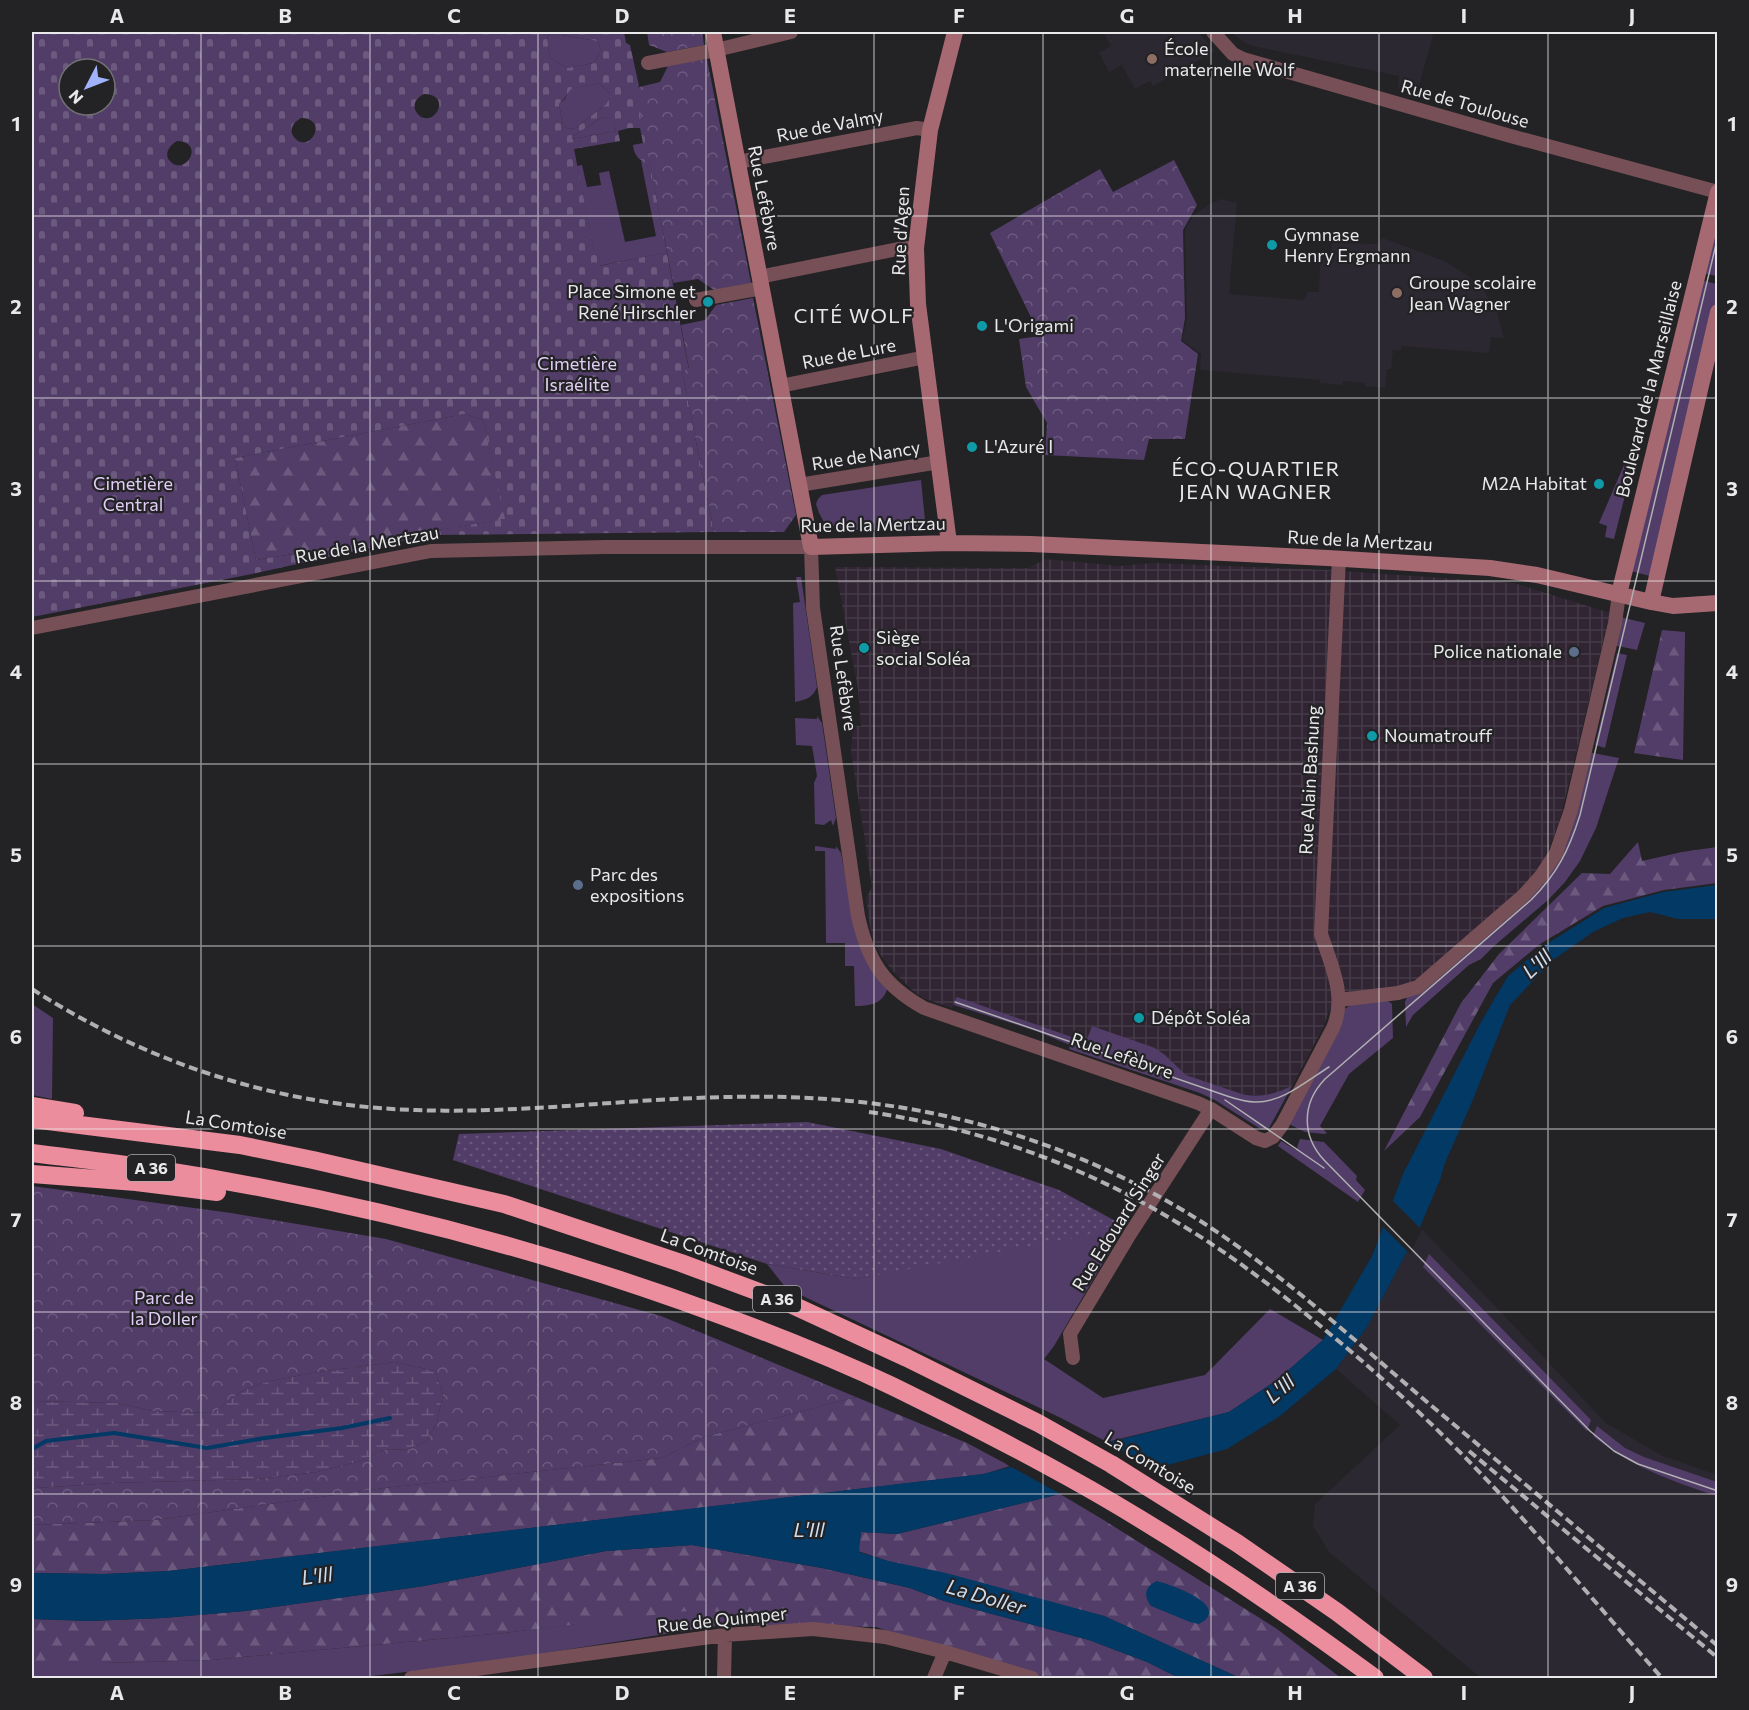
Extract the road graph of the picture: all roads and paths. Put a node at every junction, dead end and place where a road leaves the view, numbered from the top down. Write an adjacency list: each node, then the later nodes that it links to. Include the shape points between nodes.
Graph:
1 (713, 32): 5 (main road, Rue Lefèbvre)
2 (790, 32): 5 (street)
3 (955, 32): 7 (main road, Rue d'Agen)
4 (1213, 32): 9 (street, Rue de Toulouse, via 1243,59)
5 (716, 50): 6 (street); 8 (main road, Rue Lefèbvre)
6 (648, 63)
7 (930, 130): 8 (street, Rue de Valmy, via 917,128); 10 (main road, Rue d'Agen)
8 (738, 162): 11 (main road, Rue Lefèbvre)
9 (1718, 192): 21 (main road, Boulevard de la Marseillaise)
10 (916, 248): 11 (street); 14 (main road, Rue d'Agen, via 918,304)
11 (760, 282): 12 (street); 15 (main road, Rue Lefèbvre)
12 (696, 300)
13 (1718, 312): 22 (main road)
14 (926, 357): 15 (street, Rue de Lure); 16 (main road, Rue d'Agen)
15 (780, 386): 17 (main road, Rue Lefèbvre)
16 (939, 462): 17 (street, Rue de Nancy); 18 (main road, Rue d'Agen)
17 (799, 485): 19 (main road, Rue Lefèbvre)
18 (949, 543): 19 (main road, Rue de la Mertzau); 20 (main road, Rue de la Mertzau, via 1031,543)
19 (811, 547): 24 (street, Rue de la Mertzau, via 431,551); 27 (street, Rue Lefèbvre, via 813,608 858,916 866,945 886,980 924,1008)
20 (1339, 558): 21 (main road, Rue de la Mertzau, via 1490,568); 25 (street, Rue Alain Bashung, via 1321,934)
21 (1619, 594): 22 (main road, Rue de la Mertzau); 25 (street, via 1571,810 1556,853 1541,876 1418,987)
22 (1651, 603): 23 (main road, Rue de la Mertzau)
23 (1718, 603)
24 (32, 628)
25 (1339, 1000): 27 (street, Rue Lefèbvre, via 1333,1028 1273,1137 1259,1139)
26 (32, 1106): 29 (highway, via 114,1119)
27 (1211, 1109): 33 (street, Rue Edouard Singer, via 1070,1334)
28 (32, 1119): 29 (highway, La Comtoise / A 36)
29 (158, 1135): 41 (highway, La Comtoise / A 36, via 240,1145 504,1204 786,1302 1038,1423 1111,1464 1337,1612)
30 (32, 1153): 32 (highway, A 36)
31 (32, 1174): 32 (highway, via 220,1192)
32 (270, 1190): 40 (highway, A 36, via 379,1213 578,1266 768,1333 890,1385 1127,1511 1216,1567)
33 (1073, 1358)
34 (725, 1635): 35 (street, Rue de Quimper, via 813,1629 885,1637); 36 (street, Rue de Quimper); 37 (street)
35 (945, 1652): 38 (street); 39 (street, Rue de Quimper)
36 (411, 1678)
37 (724, 1678)
38 (934, 1678)
39 (1032, 1678)
40 (1375, 1678)
41 (1424, 1678)

